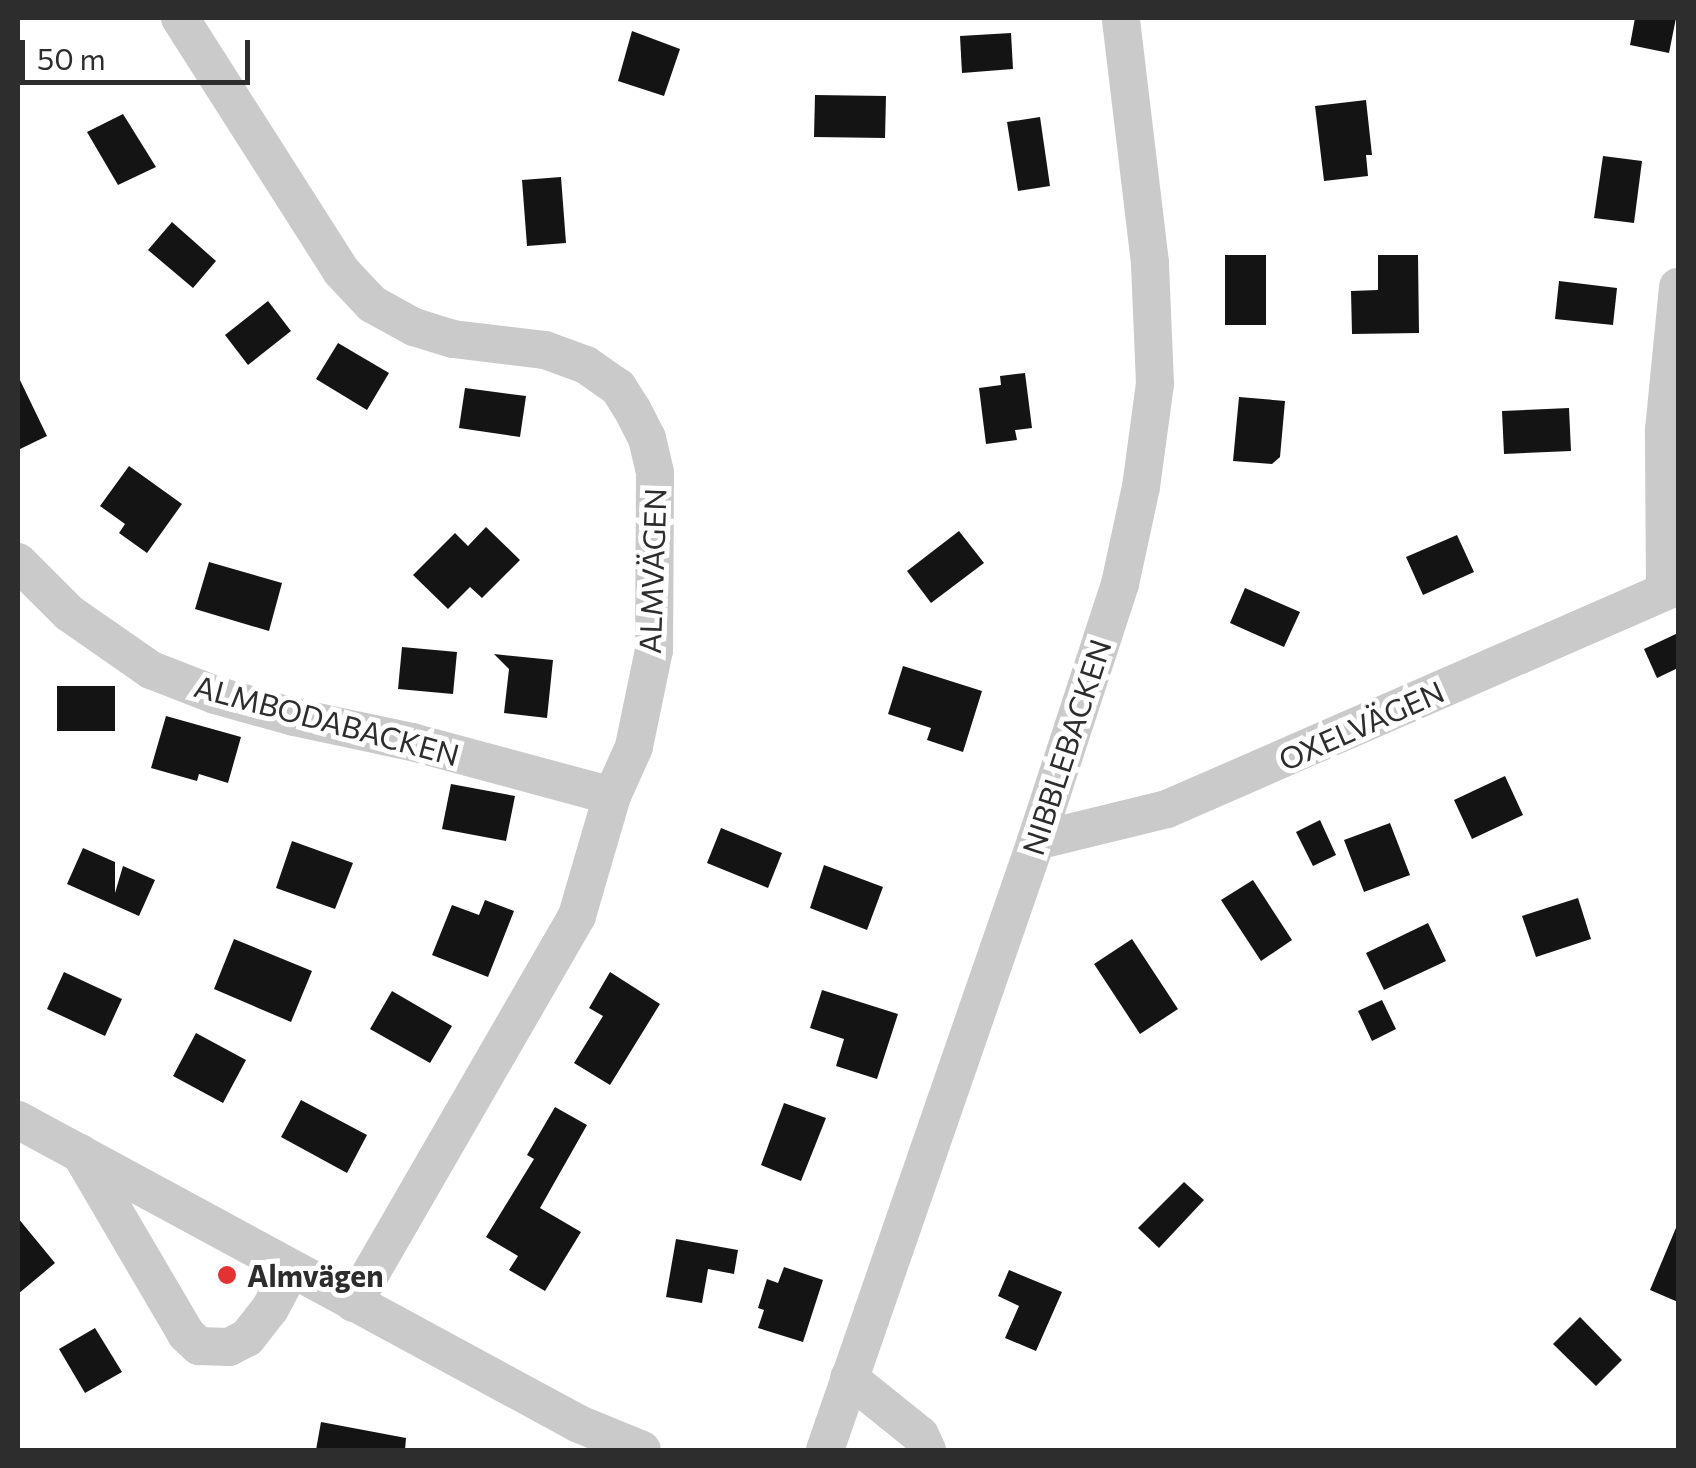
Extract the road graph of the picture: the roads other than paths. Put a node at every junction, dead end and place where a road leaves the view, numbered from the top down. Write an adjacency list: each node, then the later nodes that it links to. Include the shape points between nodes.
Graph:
1 (180, 18): 6 (street, ALMVÄGEN, via 341,271 372,304 414,328 545,350 586,365 618,387 632,408 655,473 654,650 634,747)
2 (1121, 18): 7 (street, NIBBLEBACKEN, via 1150,262 1155,384 1120,584)
3 (1678, 287): 5 (street, via 1664,430)
4 (18, 562): 6 (street, ALMBODABACKEN, via 69,613 151,670 278,712)
5 (1672, 588): 7 (street, OXELVÄGEN, via 1168,809)
6 (612, 796): 11 (street, ALMVÄGEN, via 577,916)
7 (1036, 841): 12 (street, NIBBLEBACKEN)
8 (18, 1120): 9 (street)
9 (78, 1151): 10 (street); 10 (street, via 199,1346 229,1347 247,1338)
10 (290, 1270): 11 (street)
11 (354, 1303): 13 (street, via 579,1424)
12 (849, 1378): 14 (street, NIBBLEBACKEN); 15 (street, via 920,1435)
13 (642, 1450)
14 (826, 1450)
15 (927, 1450)

